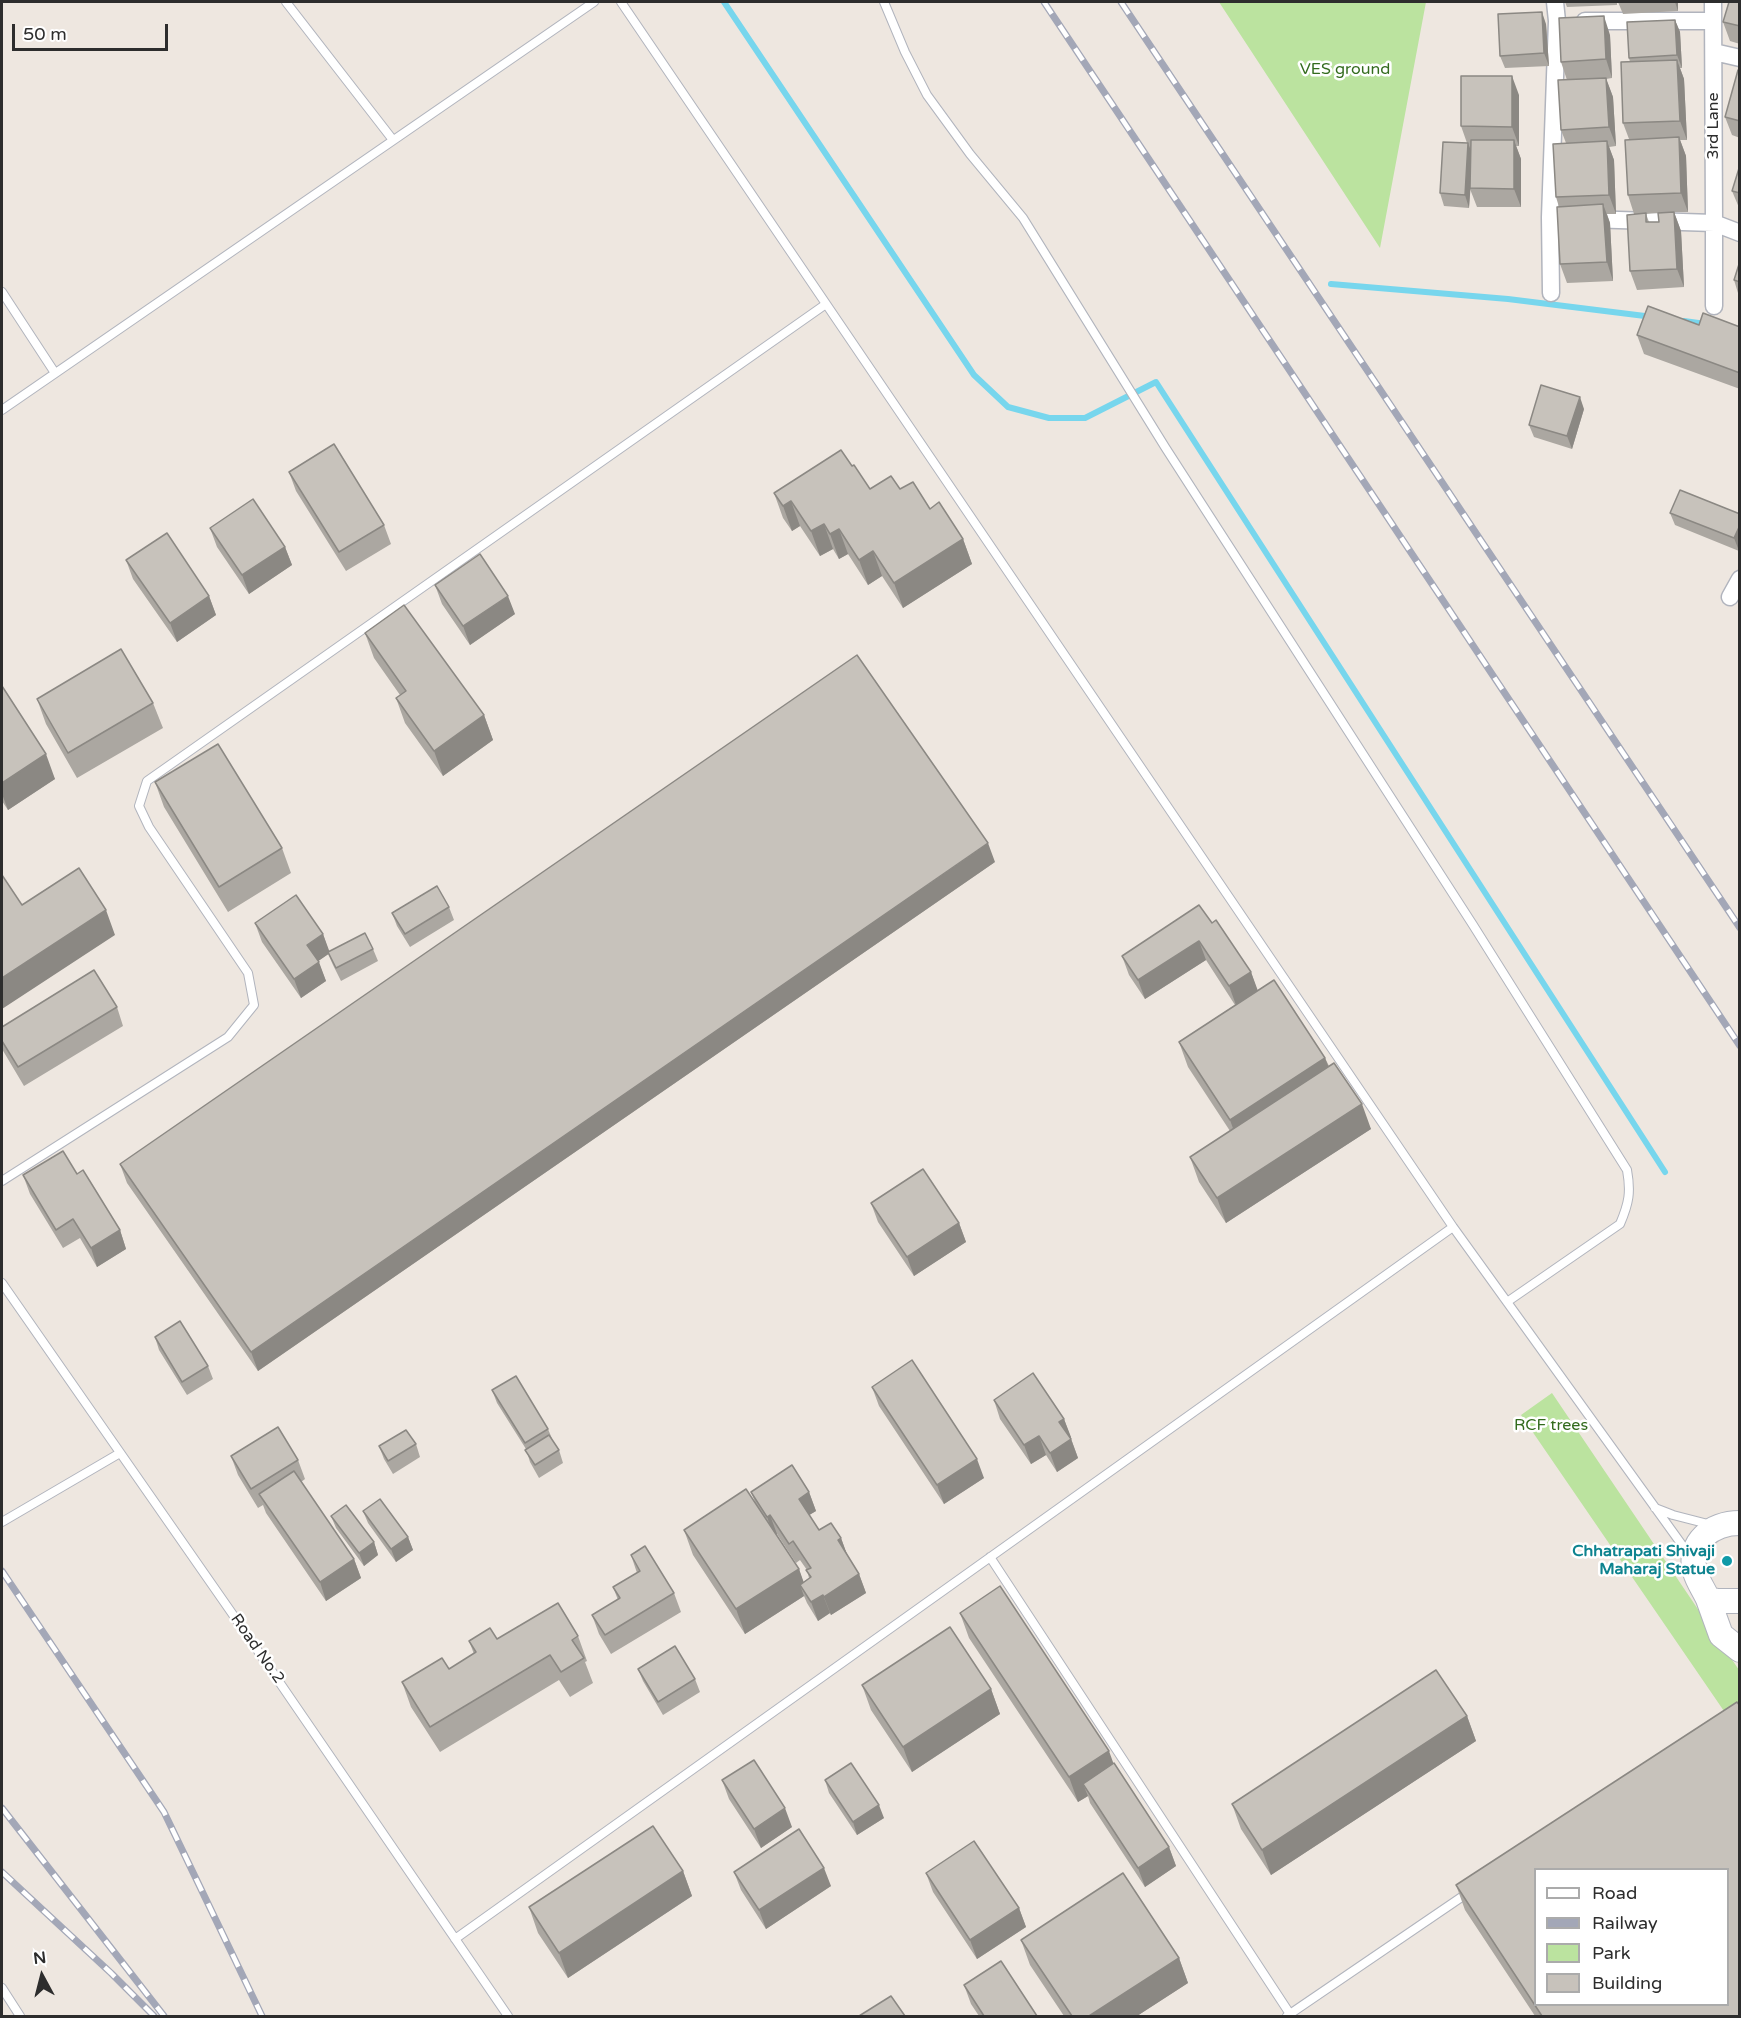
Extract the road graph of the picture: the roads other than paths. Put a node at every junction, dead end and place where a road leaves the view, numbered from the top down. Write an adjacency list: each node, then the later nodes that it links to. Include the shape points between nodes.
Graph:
1 (286, 2): 11 (lane)
2 (594, 2): 11 (lane)
3 (621, 2): 17 (lane)
4 (884, 2): 26 (lane, via 927,95 1023,218 1627,1170 1631,1188 1620,1224)
5 (1555, 2): 7 (street)
6 (1713, 2): 8 (street, 3rd Lane)
7 (1557, 21): 8 (street); 12 (street)
8 (1713, 21): 9 (street, 3rd Lane)
9 (1714, 52): 10 (street); 13 (street, 3rd Lane)
10 (1740, 58)
11 (393, 140): 19 (lane)
12 (1550, 217): 13 (street); 16 (street)
13 (1714, 223): 14 (street); 18 (street, 3rd Lane)
14 (1740, 233)
15 (2, 291): 19 (lane)
16 (1551, 293)
17 (826, 304): 23 (lane, via 147,781 139,806 149,827 248,973 254,1005 228,1037); 24 (lane)
18 (1714, 306)
19 (55, 373): 20 (lane)
20 (2, 410)
21 (1740, 579): 22 (street)
22 (1730, 597)
23 (2, 1181)
24 (1453, 1227): 26 (lane); 31 (lane)
25 (2, 1283): 27 (lane, Road No.2)
26 (1507, 1302): 28 (lane)
27 (120, 1453): 29 (lane); 37 (lane, Road No.2)
28 (1655, 1508): 30 (lane); 32 (lane)
29 (2, 1522)
30 (1728, 1525): 32 (street, via 1700,1540)
31 (990, 1557): 37 (lane); 39 (lane)
32 (1694, 1562): 33 (street)
33 (1708, 1599): 34 (street); 35 (street, via 1721,1635)
34 (1740, 1601)
35 (1740, 1650)
36 (1481, 1884): 39 (lane)
37 (455, 1939): 41 (lane, Road No.2)
38 (2, 1988): 40 (lane)
39 (1288, 2015)
40 (20, 2016)
41 (508, 2016)

